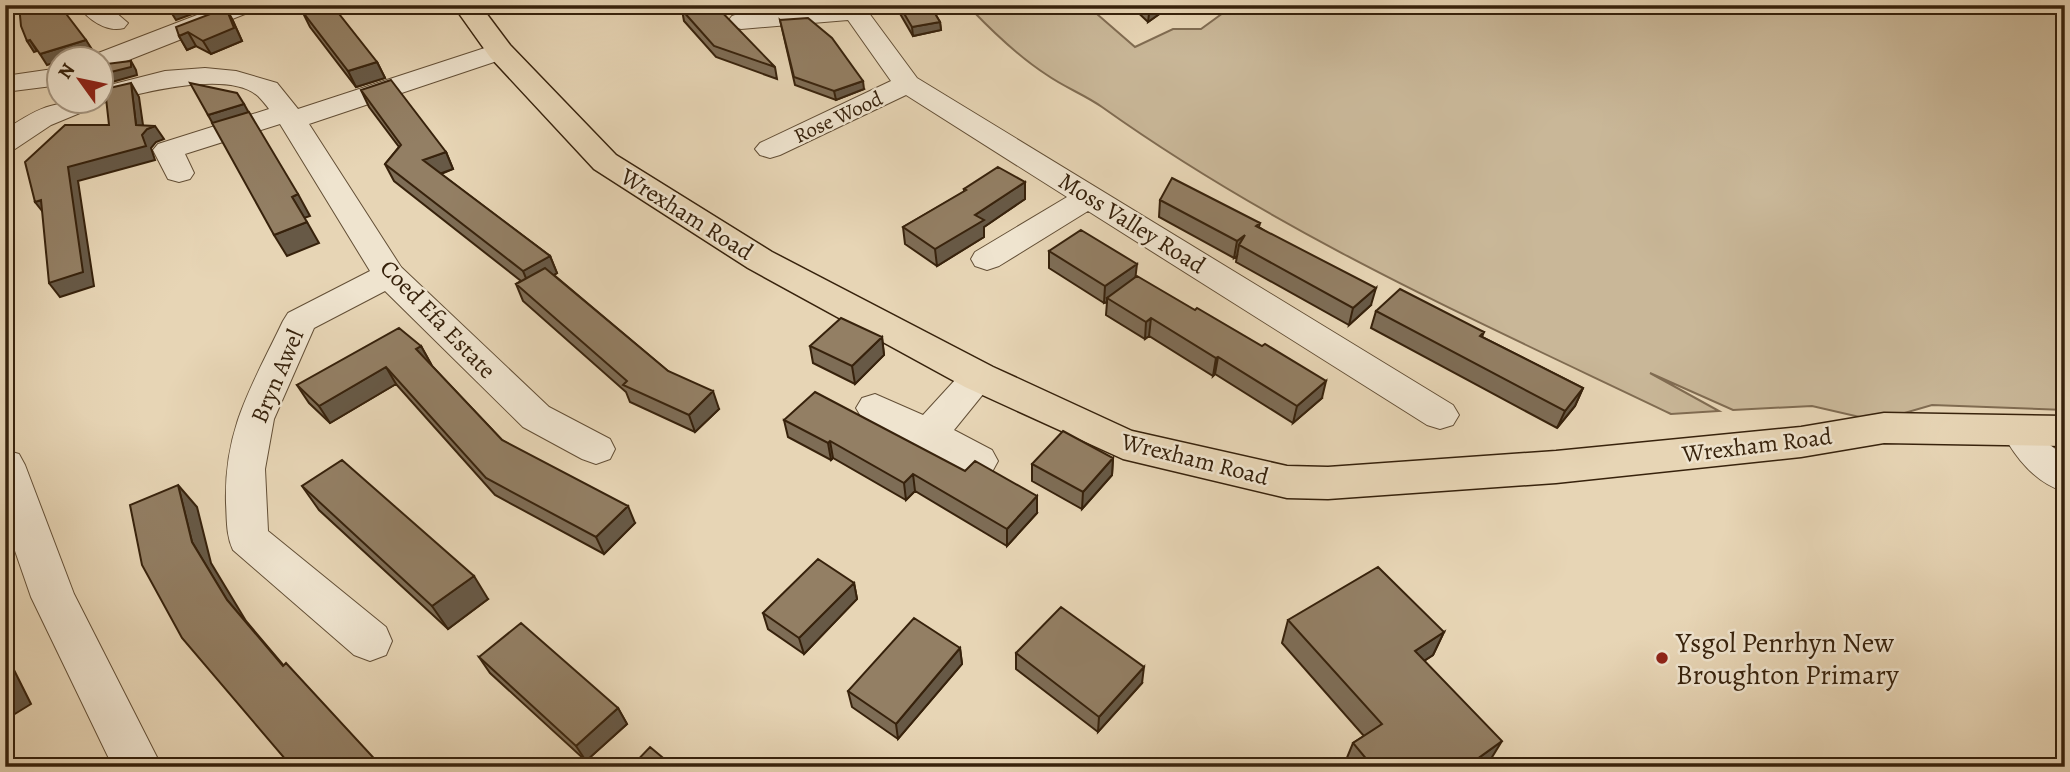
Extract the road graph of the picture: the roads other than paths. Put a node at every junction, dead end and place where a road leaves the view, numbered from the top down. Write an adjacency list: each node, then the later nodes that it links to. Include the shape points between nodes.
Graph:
1 (90, 5): 6 (street)
2 (246, 5): 8 (street)
3 (467, 5): 7 (main road, Wrexham Road)
4 (852, 9): 5 (street); 11 (street, Moss Valley Road)
5 (741, 21)
6 (115, 23)
7 (500, 51): 14 (street); 21 (main road, Wrexham Road, via 605,162 760,260)
8 (116, 56)
9 (46, 80): 10 (street)
10 (5, 84)
11 (907, 84): 16 (street, Rose Wood); 18 (street, Moss Valley Road)
12 (116, 92): 14 (street, Coed Efa Estate, via 165,79 236,79 267,89)
13 (50, 116): 15 (street)
14 (289, 116): 17 (street, via 168,150); 20 (street, Coed Efa Estate)
15 (5, 143)
16 (770, 149)
17 (179, 173)
18 (1090, 196): 19 (street); 23 (street, Moss Valley Road)
19 (987, 259)
20 (389, 275): 27 (street, Coed Efa Estate, via 536,417); 31 (street, Bryn Awel, via 300,321 256,419 246,469 248,538)
21 (979, 377): 24 (main road, Wrexham Road, via 1123,444 1287,482 1556,467 1801,442 1884,428); 26 (street)
22 (875, 408): 26 (street)
23 (1440, 415)
24 (2020, 431): 25 (main road, Wrexham Road); 30 (street, via 2036,455)
25 (2065, 431)
26 (928, 434): 28 (street)
27 (596, 449)
28 (978, 461)
29 (5, 465): 32 (street, via 53,597)
30 (2065, 477)
31 (370, 642)
32 (138, 767)

